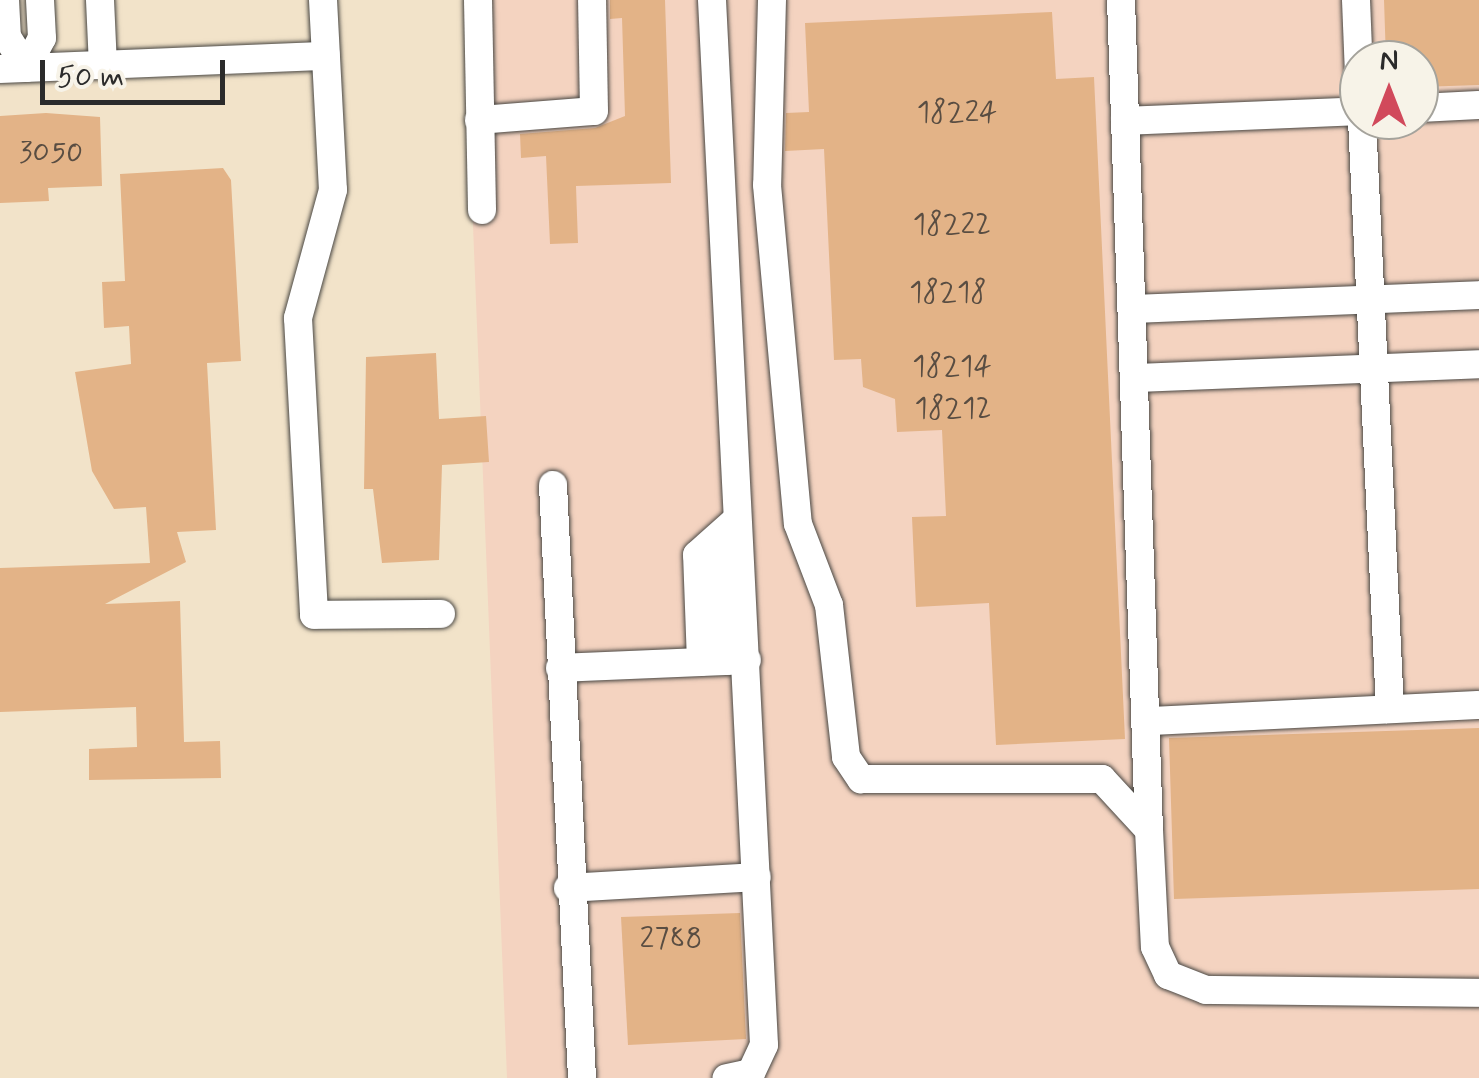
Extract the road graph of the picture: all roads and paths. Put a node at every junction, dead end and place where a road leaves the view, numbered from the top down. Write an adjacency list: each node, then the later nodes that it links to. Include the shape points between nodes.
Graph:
1 (5, 0): 14 (street)
2 (40, 0): 14 (street, via 42,38)
3 (100, 0): 13 (street)
4 (323, 0): 12 (street)
5 (478, 0): 18 (street)
6 (592, 0): 18 (street, via 594,112)
7 (712, 0): 29 (street)
8 (772, 0): 36 (street, via 767,185 798,524 829,605 846,756 861,779 1102,779)
9 (1122, 0): 19 (street)
10 (1356, 0): 11 (street)
11 (1358, 40)
12 (326, 56): 13 (street); 30 (street, via 333,190 298,318 314,615)
13 (103, 65): 14 (street)
14 (13, 68)
15 (1479, 105): 16 (street)
16 (1439, 107)
17 (1339, 112): 19 (street)
18 (479, 120): 21 (street)
19 (1125, 121): 24 (street)
20 (1363, 140): 23 (street)
21 (482, 210)
22 (1479, 295): 23 (street)
23 (1370, 300): 24 (street); 26 (street)
24 (1134, 309): 27 (street)
25 (1479, 364): 26 (street)
26 (1373, 368): 27 (street); 34 (street)
27 (1137, 378): 35 (street)
28 (553, 485): 32 (street)
29 (734, 522): 31 (street); 31 (street, via 697,555)
30 (441, 614)
31 (725, 661): 32 (street); 37 (street)
32 (560, 668): 38 (street)
33 (1479, 705): 34 (street)
34 (1390, 710): 35 (street)
35 (1150, 721): 36 (street)
36 (1149, 830): 39 (street, via 1154,947 1168,976 1206,990 1303,998)
37 (757, 877): 38 (street); 41 (street, via 762,1060)
38 (568, 888): 40 (street)
39 (1479, 993)
40 (582, 1078)
41 (727, 1078)

